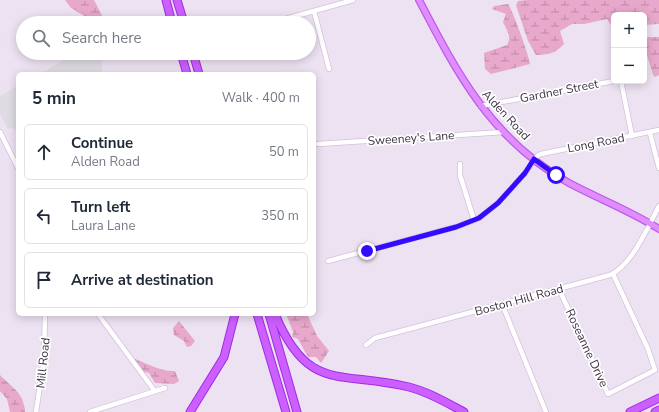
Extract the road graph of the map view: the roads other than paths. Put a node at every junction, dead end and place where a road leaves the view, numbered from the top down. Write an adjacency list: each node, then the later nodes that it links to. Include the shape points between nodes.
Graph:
1 (166, 0): 6 (highway)
2 (177, 0): 7 (highway)
3 (353, 0): 5 (street)
4 (419, 0): 18 (main road, Alden Road, via 455,68)
5 (314, 11): 8 (street); 9 (street)
6 (170, 16)
7 (182, 16)
8 (296, 16)
9 (315, 16)
10 (316, 19): 13 (street)
11 (183, 60): 14 (highway)
12 (195, 60): 15 (highway)
13 (329, 69)
14 (186, 72)
15 (198, 72)
16 (611, 81): 18 (street, Gardner Street)
17 (622, 84): 23 (street)
18 (481, 106): 21 (main road, Alden Road)
19 (659, 130): 22 (street, Long Road)
20 (0, 132): 26 (street)
21 (504, 132): 24 (street, Sweeney's Lane); 25 (main road, Alden Road)
22 (650, 133): 23 (street, Long Road); 28 (street)
23 (632, 136): 25 (street, Long Road, via 541,154)
24 (318, 144)
25 (534, 159): 30 (street, via 498,203); 31 (main road, Alden Road, via 570,183)
26 (16, 164)
27 (460, 164): 30 (street, via 460,175)
28 (659, 168)
29 (659, 206): 31 (street)
30 (474, 220): 33 (street)
31 (650, 223): 32 (main road, Alden Road); 34 (street, via 630,256)
32 (659, 229)
33 (328, 261)
34 (613, 274): 35 (street, Boston Hill Road); 35 (street, Roseanne Drive, via 648,349 655,370 608,394)
35 (559, 289): 36 (street, Boston Hill Road)
36 (502, 304): 43 (street, Boston Hill Road, via 375,338); 54 (street)
37 (45, 316): 48 (street, Mill Road, via 45,351)
38 (99, 316): 45 (street)
39 (234, 316): 50 (highway, via 224,357)
40 (258, 316): 51 (highway)
41 (270, 316): 52 (highway)
42 (276, 316): 53 (highway, via 293,349 316,369 340,377 416,389)
43 (366, 345)
44 (165, 388): 45 (street)
45 (154, 390): 49 (street)
46 (659, 398): 55 (highway)
47 (659, 410): 56 (highway)
48 (36, 412)
49 (90, 412)
50 (190, 412)
51 (286, 412)
52 (297, 412)
53 (464, 412)
54 (546, 412)
55 (630, 412)
56 (655, 412)

